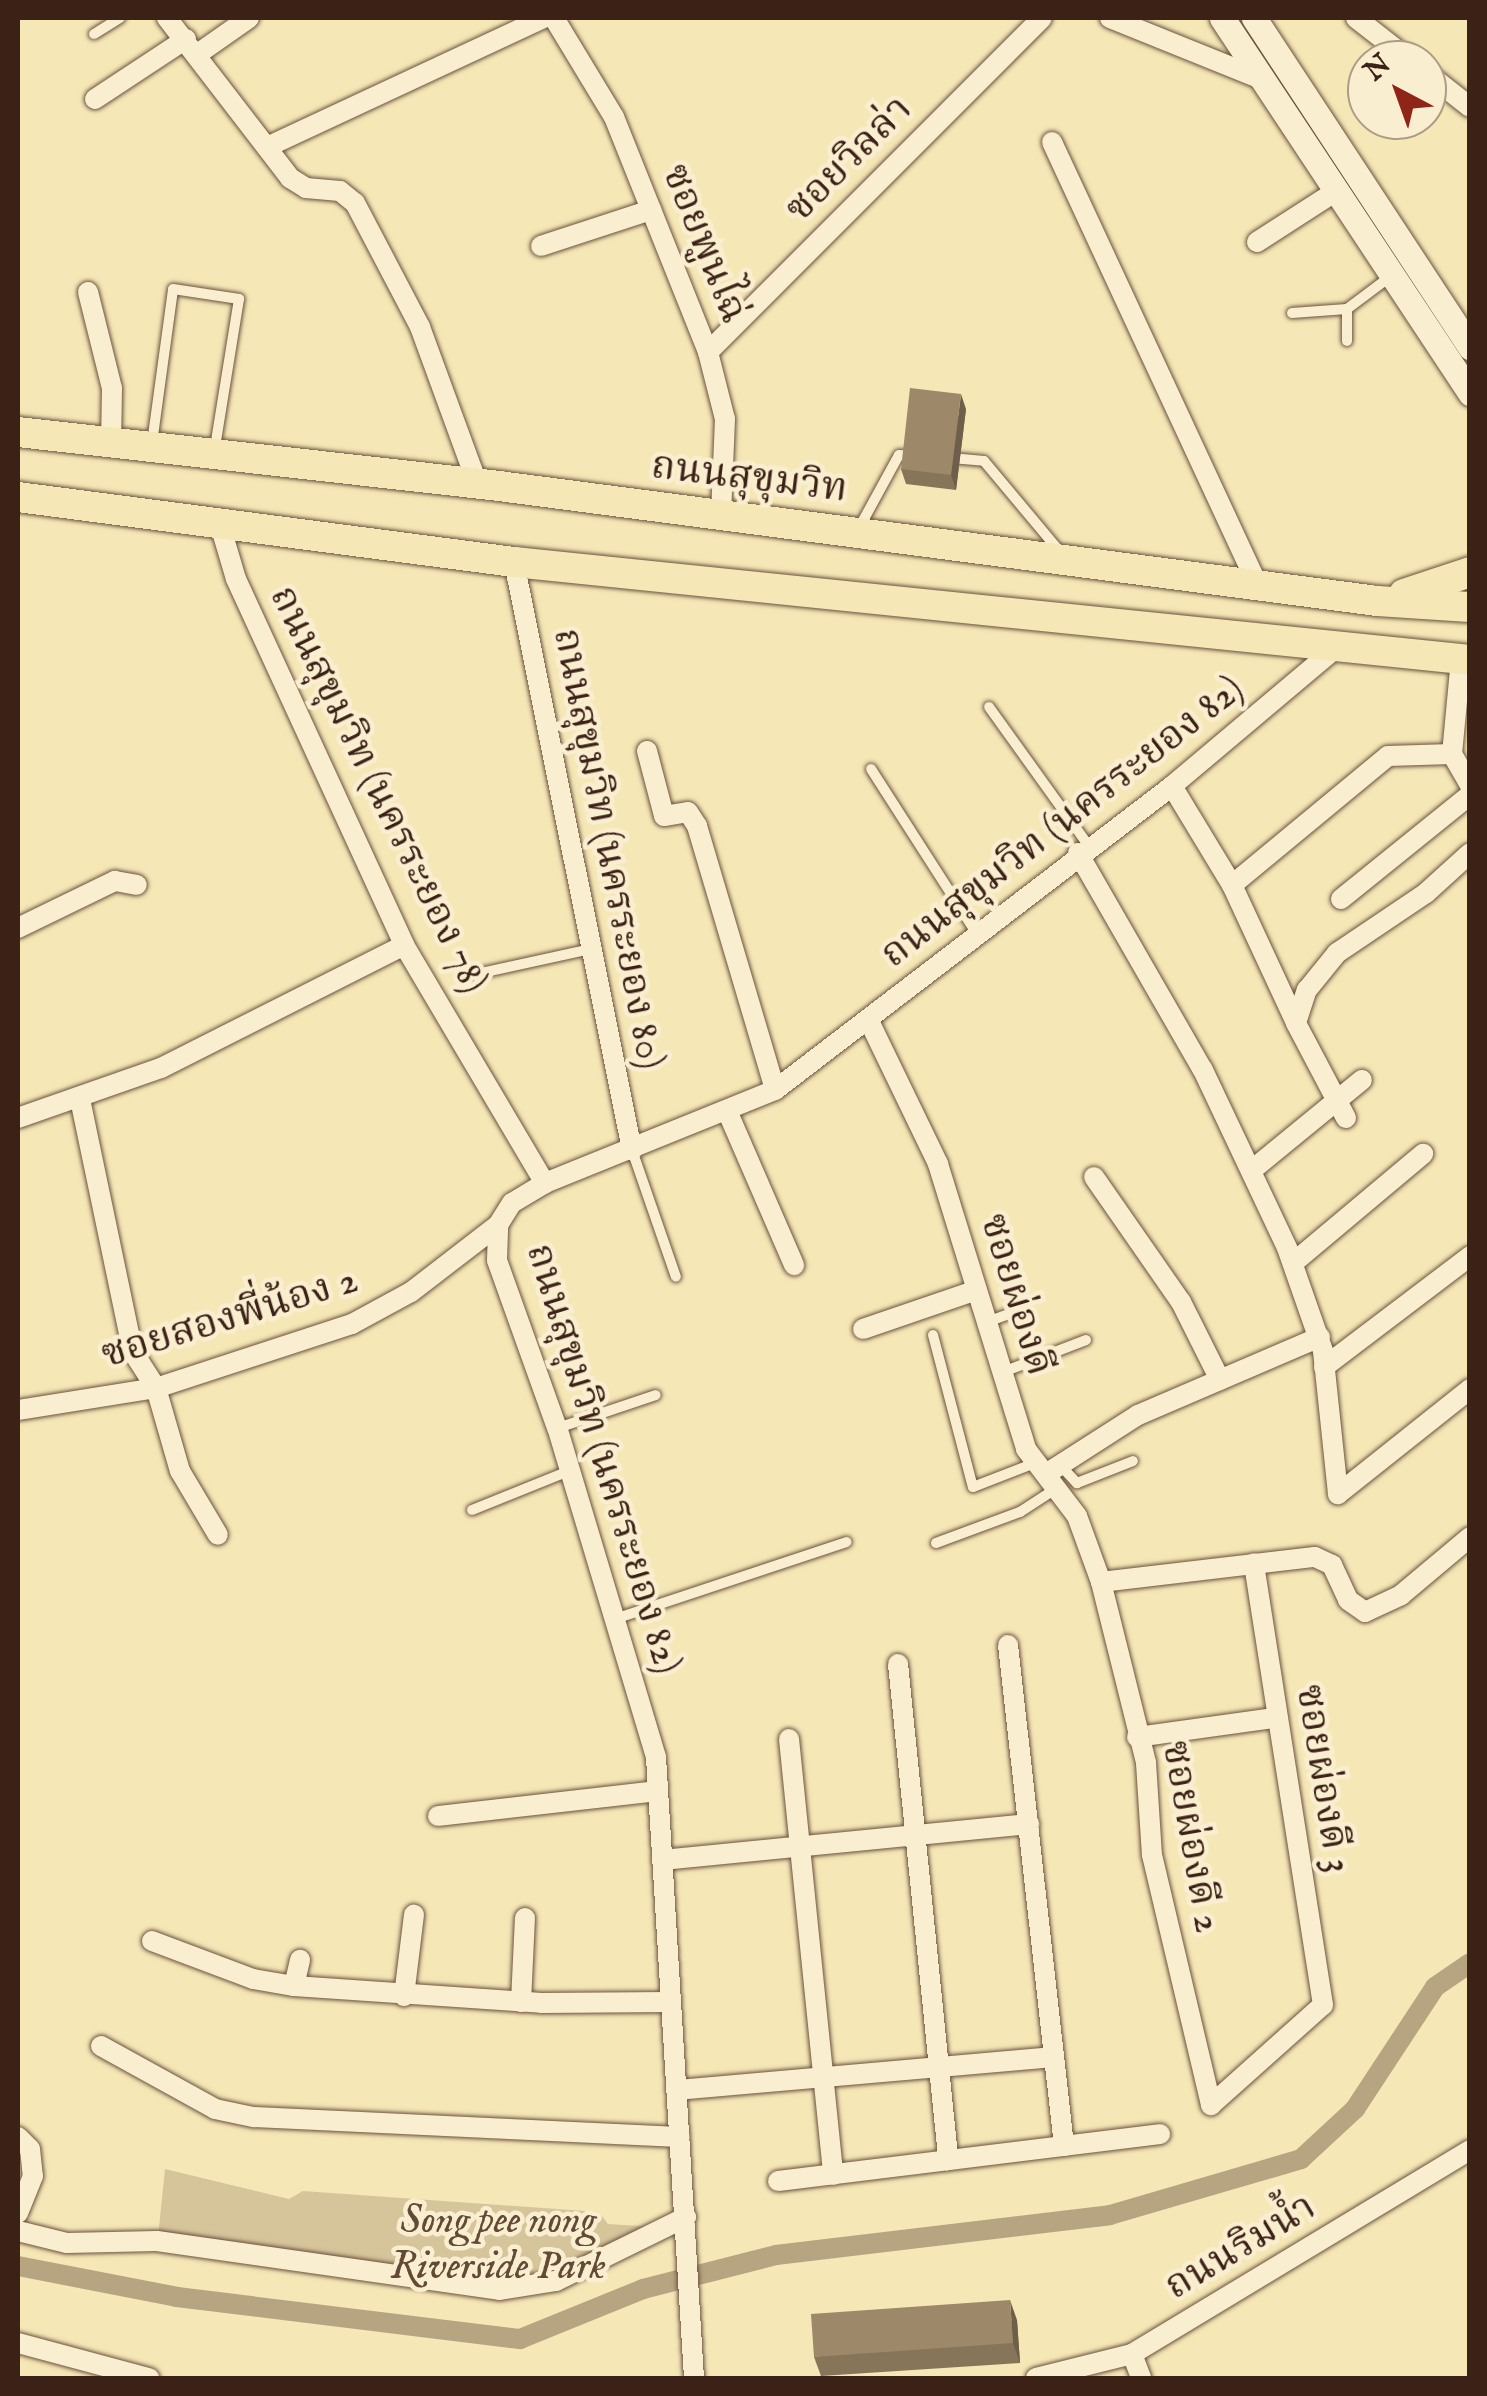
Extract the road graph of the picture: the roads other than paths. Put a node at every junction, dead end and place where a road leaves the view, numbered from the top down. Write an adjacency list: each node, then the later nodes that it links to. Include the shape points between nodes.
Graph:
1 (120, 18): 11 (lane)
2 (167, 18): 13 (street)
3 (250, 18): 13 (street)
4 (544, 18): 19 (street)
5 (554, 18): 21 (street, ซอยพูนไฉ่, via 614,117)
6 (1042, 18): 30 (street, ซอยวิลล่า)
7 (1110, 18): 14 (street)
8 (1222, 18): 14 (street)
9 (1254, 18): 29 (street)
10 (1356, 18): 12 (street)
11 (94, 34)
12 (1384, 40)
13 (192, 46): 16 (street); 19 (street)
14 (1262, 79): 20 (street)
15 (1447, 89): 17 (street)
16 (95, 99)
17 (1470, 107)
18 (1052, 142): 44 (street)
19 (269, 146): 36 (street, via 299,185 340,191 355,204 420,327)
20 (1336, 191): 22 (street); 24 (street)
21 (651, 210): 23 (street); 30 (street, ซอยพูนไฉ่)
22 (1257, 242)
23 (542, 246)
24 (1392, 275): 26 (lane); 31 (street)
25 (88, 292): 33 (street, via 112,388)
26 (1348, 309): 27 (lane); 28 (lane)
27 (1292, 313)
28 (1346, 341)
29 (1470, 346)
30 (708, 352): 38 (street, ซอยพูนไฉ่, via 724,419)
31 (1470, 392)
32 (18, 432): 33 (main road, ถนนสุขุมวิท)
33 (111, 444): 34 (main road, ถนนสุขุมวิท)
34 (152, 449): 35 (main road, ถนนสุขุมวิท); 35 (lane, via 173,289 238,299)
35 (214, 456): 36 (main road, ถนนสุขุมวิท)
36 (477, 484): 38 (main road, ถนนสุขุมวิท)
37 (18, 497): 39 (main road)
38 (721, 516): 40 (main road, ถนนสุขุมวิท)
39 (220, 525): 42 (main road); 63 (street, ถนนสุขุมวิท (นครระยอง 78), via 236,579)
40 (856, 533): 41 (main road, ถนนสุขุมวิท); 41 (lane, via 899,454 984,461)
41 (1066, 559): 44 (main road, ถนนสุขุมวิท)
42 (514, 562): 47 (main road); 64 (street, ถนนสุขุมวิท (นครระยอง 80))
43 (1470, 572): 45 (main road)
44 (1257, 584): 45 (main road, ถนนสุขุมวิท)
45 (1377, 601): 46 (main road, ถนนสุขุมวิท)
46 (1470, 606)
47 (1337, 647): 48 (main road); 54 (street, ถนนสุขุมวิท (นครระยอง 82))
48 (1465, 659): 51 (street)
49 (989, 706): 56 (lane)
50 (647, 751): 69 (street, via 664,816 688,812 696,826)
51 (1452, 754): 53 (street); 58 (street, via 1388,756)
52 (872, 768): 62 (lane)
53 (1470, 784)
54 (1172, 786): 56 (street, ถนนสุขุมวิท (นครระยอง 82)); 58 (street)
55 (1470, 795): 60 (street)
56 (1083, 849): 62 (street, ถนนสุขุมวิท (นครระยอง 82)); 76 (street)
57 (1470, 853): 67 (street, via 1426,893 1337,953 1307,990)
58 (1232, 885): 67 (street)
59 (137, 886): 61 (street, via 115,881)
60 (1341, 899)
61 (18, 928)
62 (977, 934): 66 (street, ถนนสุขุมวิท (นครระยอง 82))
63 (404, 945): 70 (street, via 161,1068); 78 (street, ถนนสุขุมวิท (นครระยอง 78))
64 (592, 949): 65 (lane); 74 (street, ถนนสุขุมวิท (นครระยอง 80))
65 (467, 976)
66 (870, 1021): 69 (street, ถนนสุขุมวิท (นครระยอง 82)); 84 (street, ซอยผ่องดี, via 938,1164)
67 (1296, 1023): 71 (street)
68 (1362, 1080): 71 (street)
69 (775, 1090): 72 (street, ถนนสุขุมวิท (นครระยอง 82))
70 (80, 1099): 73 (street); 94 (street, via 133,1352)
71 (1341, 1108): 76 (street)
72 (728, 1114): 74 (street, ถนนสุขุมวิท (นครระยอง 82)); 82 (street)
73 (18, 1118)
74 (632, 1150): 78 (street, ถนนสุขุมวิท (นครระยอง 82)); 83 (lane)
75 (1423, 1154): 81 (street)
76 (1252, 1170): 81 (street)
77 (1094, 1176): 93 (street, via 1161,1271)
78 (545, 1183): 79 (street, ถนนสุขุมวิท (นครระยอง 82), via 512,1204)
79 (498, 1225): 94 (street, ซอยสองพี่น้อง 2, via 412,1292 363,1319); 98 (street, ถนนสุขุมวิท (นครระยอง 82), via 497,1260)
80 (1470, 1256): 91 (street)
81 (1293, 1263): 89 (street)
82 (794, 1265)
83 (676, 1277)
84 (977, 1290): 86 (street, ซอยผ่องดี); 87 (street)
85 (1020, 1310): 86 (lane)
86 (986, 1322): 92 (street, ซอยผ่องดี)
87 (864, 1329)
88 (933, 1335): 101 (lane, via 973,1488)
89 (1320, 1338): 91 (street); 93 (street)
90 (1086, 1340): 92 (lane)
91 (1324, 1367): 95 (street, via 1338,1494)
92 (1002, 1372): 101 (street, ซอยผ่องดี)
93 (1220, 1380): 101 (street, via 1114,1428)
94 (156, 1388): 97 (street, ซอยสองพี่น้อง 2); 103 (street, via 180,1471)
95 (1470, 1389)
96 (656, 1395): 98 (lane)
97 (18, 1410)
98 (557, 1428): 100 (street, ถนนสุขุมวิท (นครระยอง 82))
99 (1132, 1461): 101 (lane, via 1078,1483)
100 (569, 1472): 102 (lane); 109 (street, ถนนสุขุมวิท (นครระยอง 82))
101 (1050, 1472): 106 (lane, via 1020,1512); 108 (street, ซอยผ่องดี, via 1077,1516)
102 (472, 1510)
103 (218, 1535)
104 (1470, 1537): 107 (street, via 1401,1595 1366,1612 1348,1600 1322,1558)
105 (847, 1542): 109 (lane)
106 (936, 1543)
107 (1254, 1563): 108 (street); 112 (street, ซอยผ่องดี 3)
108 (1100, 1582): 113 (street, ซอยผ่องดี 2)
109 (614, 1619): 115 (street, ถนนสุขุมวิท (นครระยอง 82), via 656,1757)
110 (1008, 1645): 117 (street)
111 (898, 1664): 118 (street)
112 (1274, 1718): 113 (street); 134 (street, ซอยผ่องดี 3, via 1323,2004)
113 (1137, 1737): 134 (street, ซอยผ่องดี 2, via 1149,1777 1152,1855)
114 (790, 1740): 119 (street)
115 (657, 1791): 116 (street); 120 (street, ถนนสุขุมวิท (นครระยอง 82))
116 (438, 1816)
117 (1029, 1824): 118 (street); 130 (street)
118 (915, 1838): 119 (street); 131 (street)
119 (800, 1849): 120 (street); 132 (street)
120 (662, 1860): 128 (street, ถนนสุขุมวิท (นครระยอง 82))
121 (414, 1915): 126 (street)
122 (525, 1918): 127 (street)
123 (152, 1941): 125 (street, via 253,1979)
124 (300, 1960): 125 (street)
125 (294, 1986): 126 (street)
126 (404, 1996): 127 (street)
127 (521, 2002): 128 (street)
128 (670, 2002): 133 (street, ถนนสุขุมวิท (นครระยอง 82))
129 (101, 2046): 137 (street, via 215,2109 254,2117)
130 (1053, 2058): 131 (street); 138 (street)
131 (937, 2069): 132 (street); 140 (street)
132 (822, 2082): 133 (street); 141 (street)
133 (677, 2090): 137 (street, ถนนสุขุมวิท (นครระยอง 82))
134 (1211, 2104)
135 (1160, 2134): 138 (street)
136 (18, 2137): 143 (street, via 30,2149 34,2176)
137 (680, 2137): 144 (street, ถนนสุขุมวิท (นครระยอง 82))
138 (1064, 2146): 140 (street)
139 (1470, 2150): 147 (street, ถนนริมน้ำ)
140 (948, 2160): 141 (street)
141 (834, 2175): 142 (street)
142 (778, 2182)
143 (18, 2213)
144 (686, 2225): 145 (street, via 556,2281 500,2290 157,2241 66,2243); 149 (street, ถนนสุขุมวิท (นครระยอง 82))
145 (18, 2231)
146 (18, 2343): 148 (street)
147 (1132, 2354): 150 (street, ถนนริมน้ำ); 151 (street)
148 (149, 2378)
149 (694, 2378)
150 (1036, 2378)
151 (1141, 2378)

